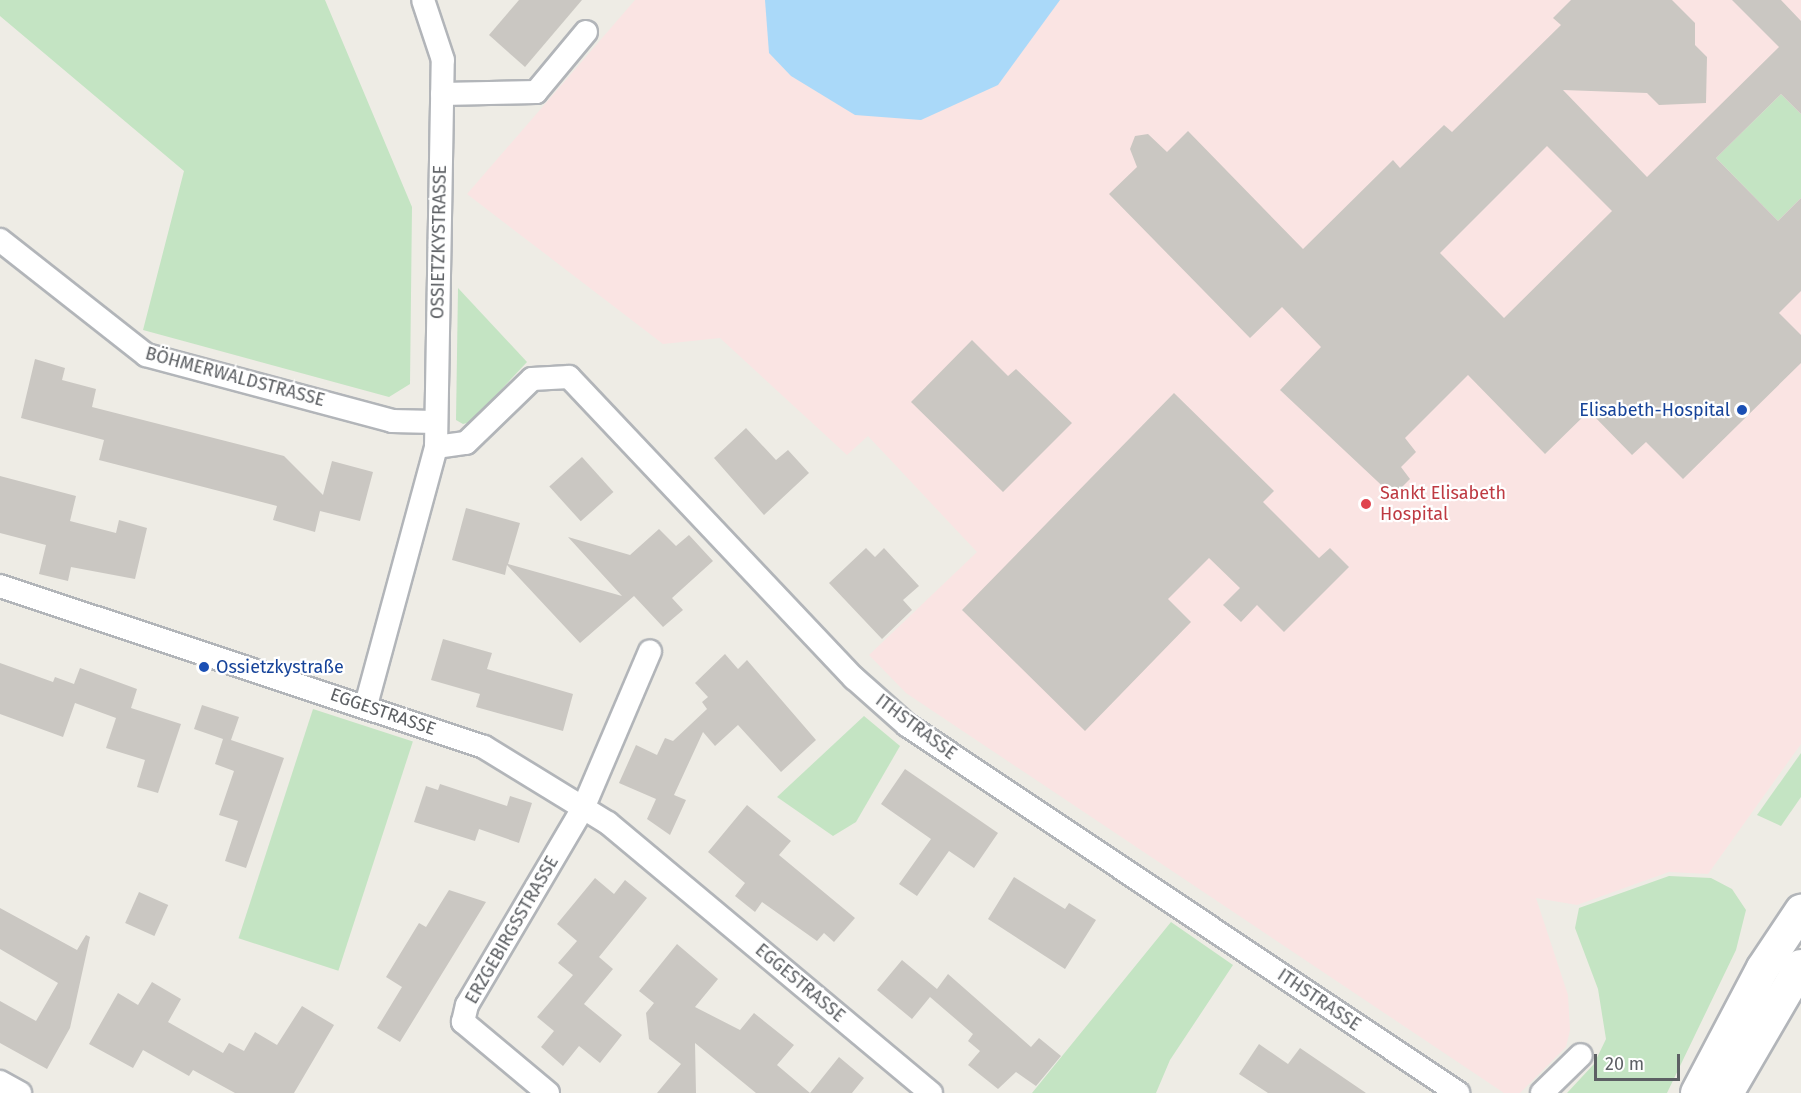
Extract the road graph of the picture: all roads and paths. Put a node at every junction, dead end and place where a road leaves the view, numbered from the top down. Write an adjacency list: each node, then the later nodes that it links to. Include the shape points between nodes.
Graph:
1 (423, 0): 3 (street, OSSIETZKYSTRASSE, via 443,60)
2 (586, 32): 3 (street, via 536,92)
3 (442, 94): 5 (street, OSSIETZKYSTRASSE)
4 (0, 240): 5 (street, BÖHMERWALDSTRASSE, via 146,356 392,421)
5 (435, 422): 6 (street, OSSIETZKYSTRASSE)
6 (436, 447): 9 (street, OSSIETZKYSTRASSE); 18 (street, ITHSTRASSE, via 466,443 532,379 569,377 854,678 907,725)
7 (0, 586): 9 (street, EGGESTRASSE)
8 (650, 651): 10 (street)
9 (366, 705): 10 (street, EGGESTRASSE, via 484,747)
10 (584, 806): 16 (street, ERZGEBIRGSSTRASSE, via 466,1005 463,1022); 17 (street, EGGESTRASSE)
11 (1801, 911): 20 (main road, via 1763,968)
12 (1801, 966): 21 (main road)
13 (1581, 1055): 19 (street)
14 (0, 1082): 15 (street)
15 (20, 1093)
16 (548, 1093)
17 (932, 1093)
18 (1458, 1093)
19 (1542, 1093)
20 (1697, 1093)
21 (1727, 1093)

